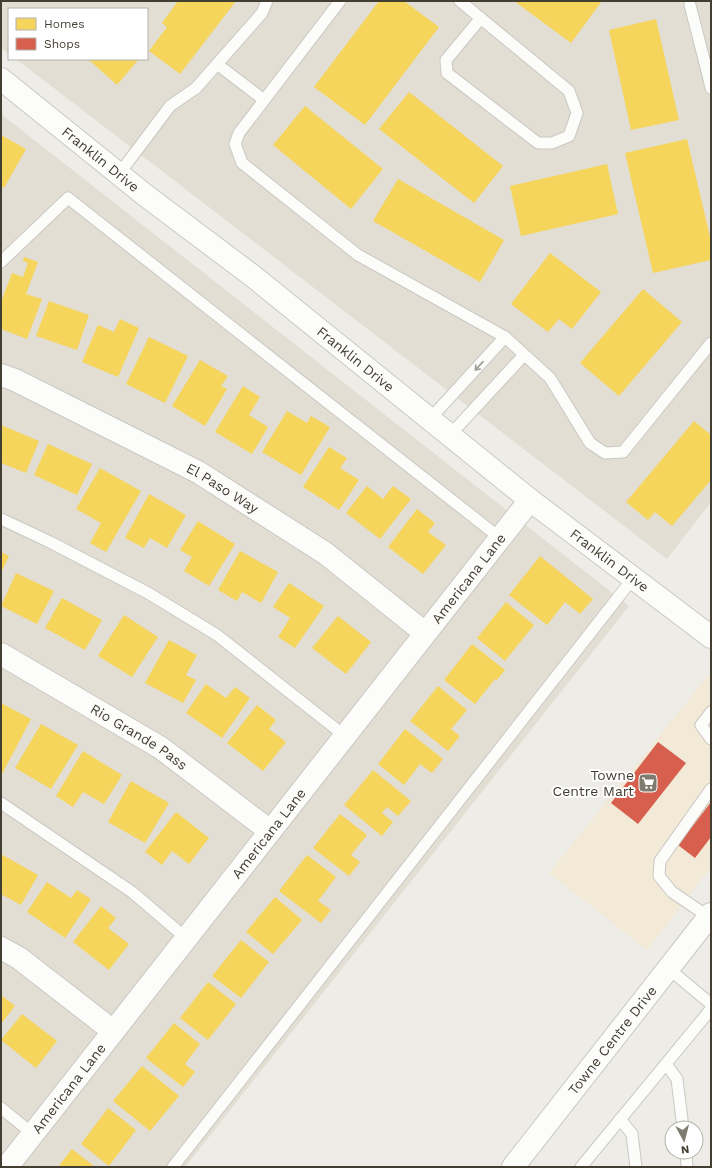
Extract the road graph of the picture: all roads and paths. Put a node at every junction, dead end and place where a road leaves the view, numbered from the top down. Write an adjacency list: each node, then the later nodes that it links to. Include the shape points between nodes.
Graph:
1 (267, 1): 6 (lane, via 262,13)
2 (340, 1): 10 (lane)
3 (460, 1): 5 (lane)
4 (690, 5): 7 (lane)
5 (481, 18): 5 (lane, via 569,91 577,113 569,136 552,143 538,143 447,73 446,60)
6 (217, 64): 10 (lane); 11 (lane, via 196,88 170,106)
7 (709, 74): 9 (lane)
8 (1, 79): 11 (street, Franklin Drive)
9 (711, 88)
10 (264, 100): 13 (lane, via 239,133 235,144 242,163 358,255)
11 (119, 174): 17 (street, Franklin Drive, via 254,277)
12 (1, 262): 21 (lane, via 68,198)
13 (505, 338): 15 (lane); 17 (lane, one-way to 17)
14 (711, 343): 15 (lane, via 622,452 605,453 590,443 550,378)
15 (524, 354): 18 (lane)
16 (1, 375): 23 (street, El Paso Way, via 198,472 325,553)
17 (429, 420): 18 (street, Franklin Drive)
18 (449, 436): 19 (street, Franklin Drive)
19 (530, 500): 21 (street, Americana Lane); 22 (street, Franklin Drive)
20 (1, 519): 27 (lane, via 148,593 217,635)
21 (500, 538): 23 (street, Americana Lane)
22 (634, 577): 24 (street, Franklin Drive); 45 (lane)
23 (425, 633): 27 (street, Americana Lane)
24 (711, 637)
25 (1, 654): 31 (street, Rio Grande Pass, via 160,748)
26 (711, 712): 28 (lane, via 701,725)
27 (344, 736): 31 (street, Americana Lane)
28 (711, 739)
29 (711, 789): 32 (lane, via 660,861 659,876 672,892)
30 (1, 803): 33 (lane, via 132,892)
31 (270, 831): 33 (street, Americana Lane)
32 (710, 915): 35 (street, Towne Centre Drive)
33 (186, 938): 38 (street, Americana Lane)
34 (1, 948): 38 (street, via 19,958)
35 (669, 969): 36 (lane); 46 (street, Towne Centre Drive)
36 (711, 1004)
37 (711, 1009): 39 (lane)
38 (114, 1031): 43 (street, Americana Lane)
39 (666, 1064): 41 (lane); 42 (lane, via 677,1079)
40 (1, 1108): 43 (lane)
41 (620, 1119): 47 (lane); 48 (lane, via 632,1134)
42 (682, 1120)
43 (33, 1134): 44 (street, Americana Lane)
44 (7, 1167)
45 (172, 1167)
46 (513, 1167)
47 (581, 1167)
48 (636, 1167)

